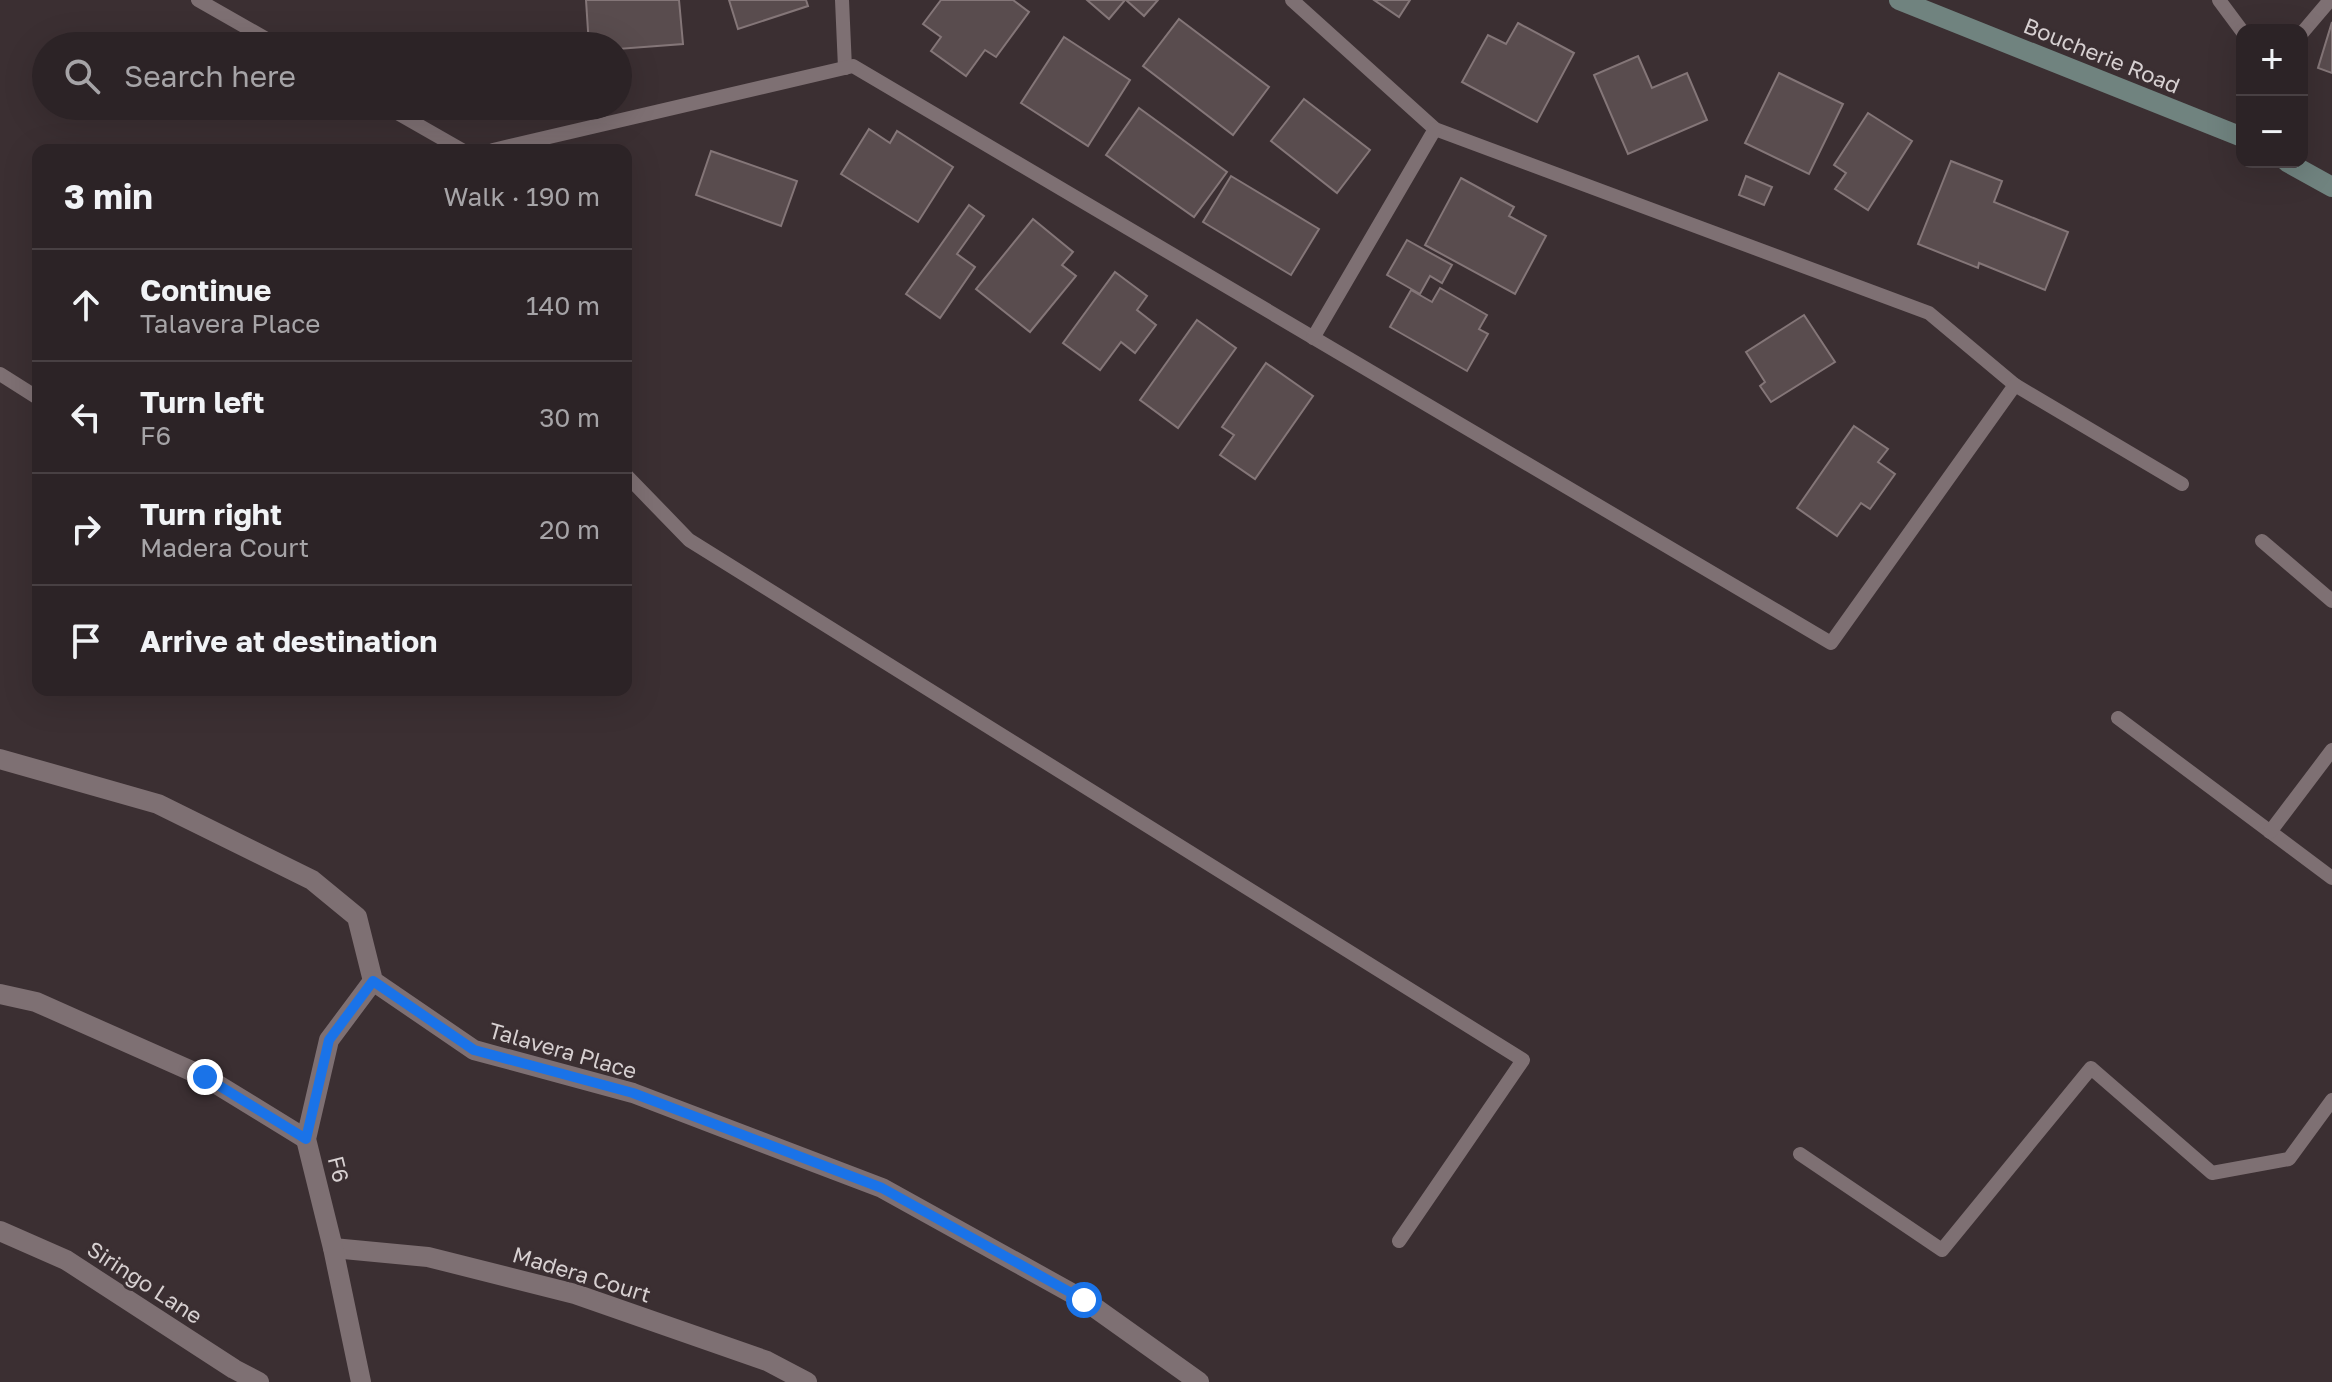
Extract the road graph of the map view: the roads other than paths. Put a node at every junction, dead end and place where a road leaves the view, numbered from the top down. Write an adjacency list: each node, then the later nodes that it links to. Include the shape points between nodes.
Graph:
1 (198, 0): 9 (lane)
2 (842, 0): 10 (lane)
3 (1292, 0): 14 (lane)
4 (1899, 0): 15 (main road, Boucherie Road)
5 (2219, 0): 7 (lane)
6 (2330, 0): 8 (lane)
7 (2237, 24)
8 (2308, 26)
9 (254, 32)
10 (845, 68): 11 (lane); 20 (lane, via 853,66)
11 (632, 118)
12 (410, 120): 16 (lane)
13 (622, 120): 17 (lane)
14 (1435, 129): 20 (lane); 22 (lane, via 1929,313)
15 (2236, 129)
16 (452, 144)
17 (519, 144)
18 (2298, 168): 19 (main road)
19 (2332, 187)
20 (1313, 338): 22 (lane, via 1831,643)
21 (0, 374): 23 (lane)
22 (2015, 385): 25 (lane)
23 (32, 394)
24 (632, 481): 39 (lane, via 689,540 1523,1060)
25 (2182, 484)
26 (2262, 541): 27 (lane)
27 (2332, 601)
28 (2118, 718): 31 (lane)
29 (2332, 750): 31 (lane)
30 (0, 759): 33 (street, via 158,804 312,880 357,917)
31 (2270, 832): 32 (lane)
32 (2332, 878)
33 (373, 981): 36 (street, F6, via 329,1040); 44 (street, Talavera Place, via 474,1050 633,1093 882,1188 1084,1300)
34 (0, 994): 36 (street, via 36,1002 205,1077)
35 (2332, 1100): 37 (lane, via 2289,1159 2212,1173 2091,1068 1942,1250)
36 (306, 1139): 40 (street, F6)
37 (1800, 1154)
38 (0, 1231): 41 (street, Siringo Lane, via 66,1260)
39 (1399, 1241)
40 (333, 1248): 42 (street, F6); 43 (street, Madera Court, via 428,1257 575,1294 767,1361)
41 (259, 1382)
42 (361, 1382)
43 (807, 1382)
44 (1199, 1382)

